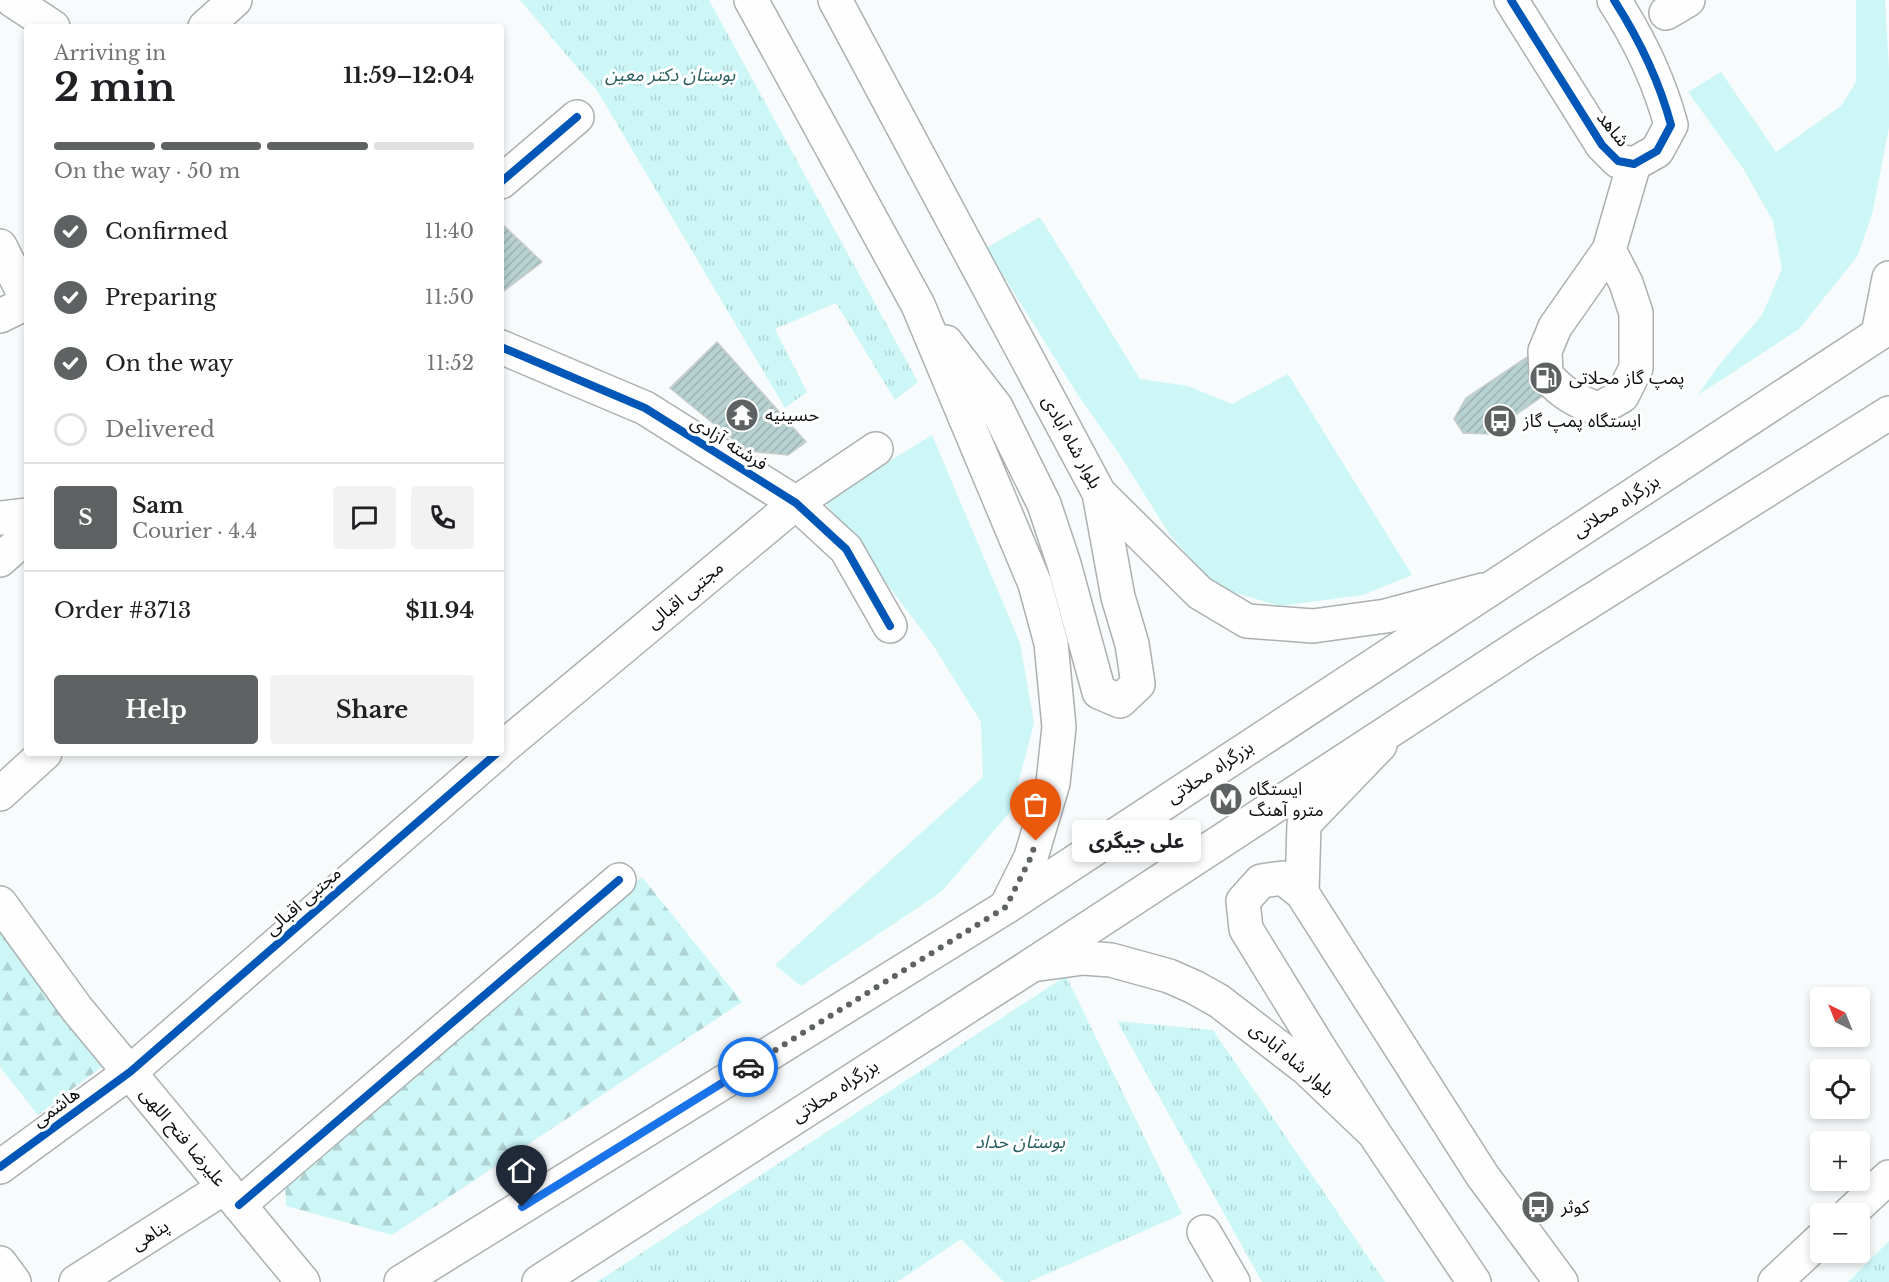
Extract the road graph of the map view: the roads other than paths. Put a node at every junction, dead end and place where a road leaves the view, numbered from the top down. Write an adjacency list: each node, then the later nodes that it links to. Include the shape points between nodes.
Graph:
1 (12, 0): 7 (main road)
2 (235, 0): 8 (main road)
3 (751, 0): 17 (main road)
4 (835, 0): 23 (main road, بلوار شاه آبادی)
5 (1511, 0): 10 (main road, شاهد, via 1602,146 1618,161)
6 (1614, 0): 10 (main road, شاهد, via 1635,33 1663,94 1671,125 1657,151)
7 (48, 24)
8 (208, 24)
9 (577, 117): 11 (main road)
10 (1634, 164): 13 (main road)
11 (504, 179)
12 (0, 246): 15 (main road)
13 (1609, 250)
14 (1889, 278): 19 (main road)
15 (24, 296)
16 (24, 304): 18 (main road)
17 (918, 305): 23 (main road, via 996,407 1044,504 1099,692 1120,701 1138,684); 39 (main road, via 1035,584 1051,643 1059,728 1053,783 1031,857)
18 (0, 316)
19 (1883, 330): 29 (main road, بزرگراه محلاتی)
20 (504, 347): 24 (main road, فرشته آزادی, via 645,408)
21 (1889, 413): 31 (main road, بزرگراه محلاتی)
22 (876, 449): 24 (main road, مجتبی اقبالی)
23 (1099, 493): 29 (main road, بلوار شاه آبادی, via 1200,594 1247,621 1313,626 1365,619)
24 (796, 502): 30 (main road, فرشته آزادی, via 846,549); 32 (main road, مجتبی اقبالی)
25 (24, 515): 26 (main road)
26 (0, 518)
27 (24, 540): 28 (main road)
28 (0, 560)
29 (1491, 588): 39 (main road, بزرگراه محلاتی)
30 (891, 626)
31 (1401, 723): 37 (main road, via 1304,824); 40 (main road, بزرگراه محلاتی)
32 (504, 747)
33 (42, 756): 35 (main road)
34 (494, 756): 41 (main road, مجتبی اقبالی)
35 (0, 794)
36 (619, 880): 45 (main road, پناهی)
37 (1302, 893): 42 (main road, via 1283,878 1261,881 1243,901 1246,928); 57 (main road, via 1482,1175)
38 (0, 903): 41 (main road, علیرضا فتح‌ اللهی, via 77,1009)
39 (1006, 907): 53 (main road, بزرگراه محلاتی)
40 (1032, 965): 42 (main road, بلوار شاه آبادی, via 1083,958 1111,960 1194,987 1241,1017 1307,1069); 54 (main road, بزرگراه محلاتی)
41 (130, 1072): 43 (main road, هاشمی); 45 (main road, علیرضا فتح‌ اللهی)
42 (1374, 1133): 56 (main road, بلوار شاه آبادی)
43 (0, 1167)
44 (1889, 1177): 46 (main road)
45 (232, 1196): 51 (main road, پناهی); 52 (main road, علیرضا فتح‌ اللهی)
46 (1861, 1203)
47 (1204, 1232): 55 (main road)
48 (1810, 1249): 58 (main road)
49 (0, 1263): 50 (main road)
50 (14, 1282)
51 (76, 1282)
52 (303, 1282)
53 (401, 1282)
54 (539, 1282)
55 (1233, 1282)
56 (1474, 1282)
57 (1561, 1282)
58 (1775, 1282)

